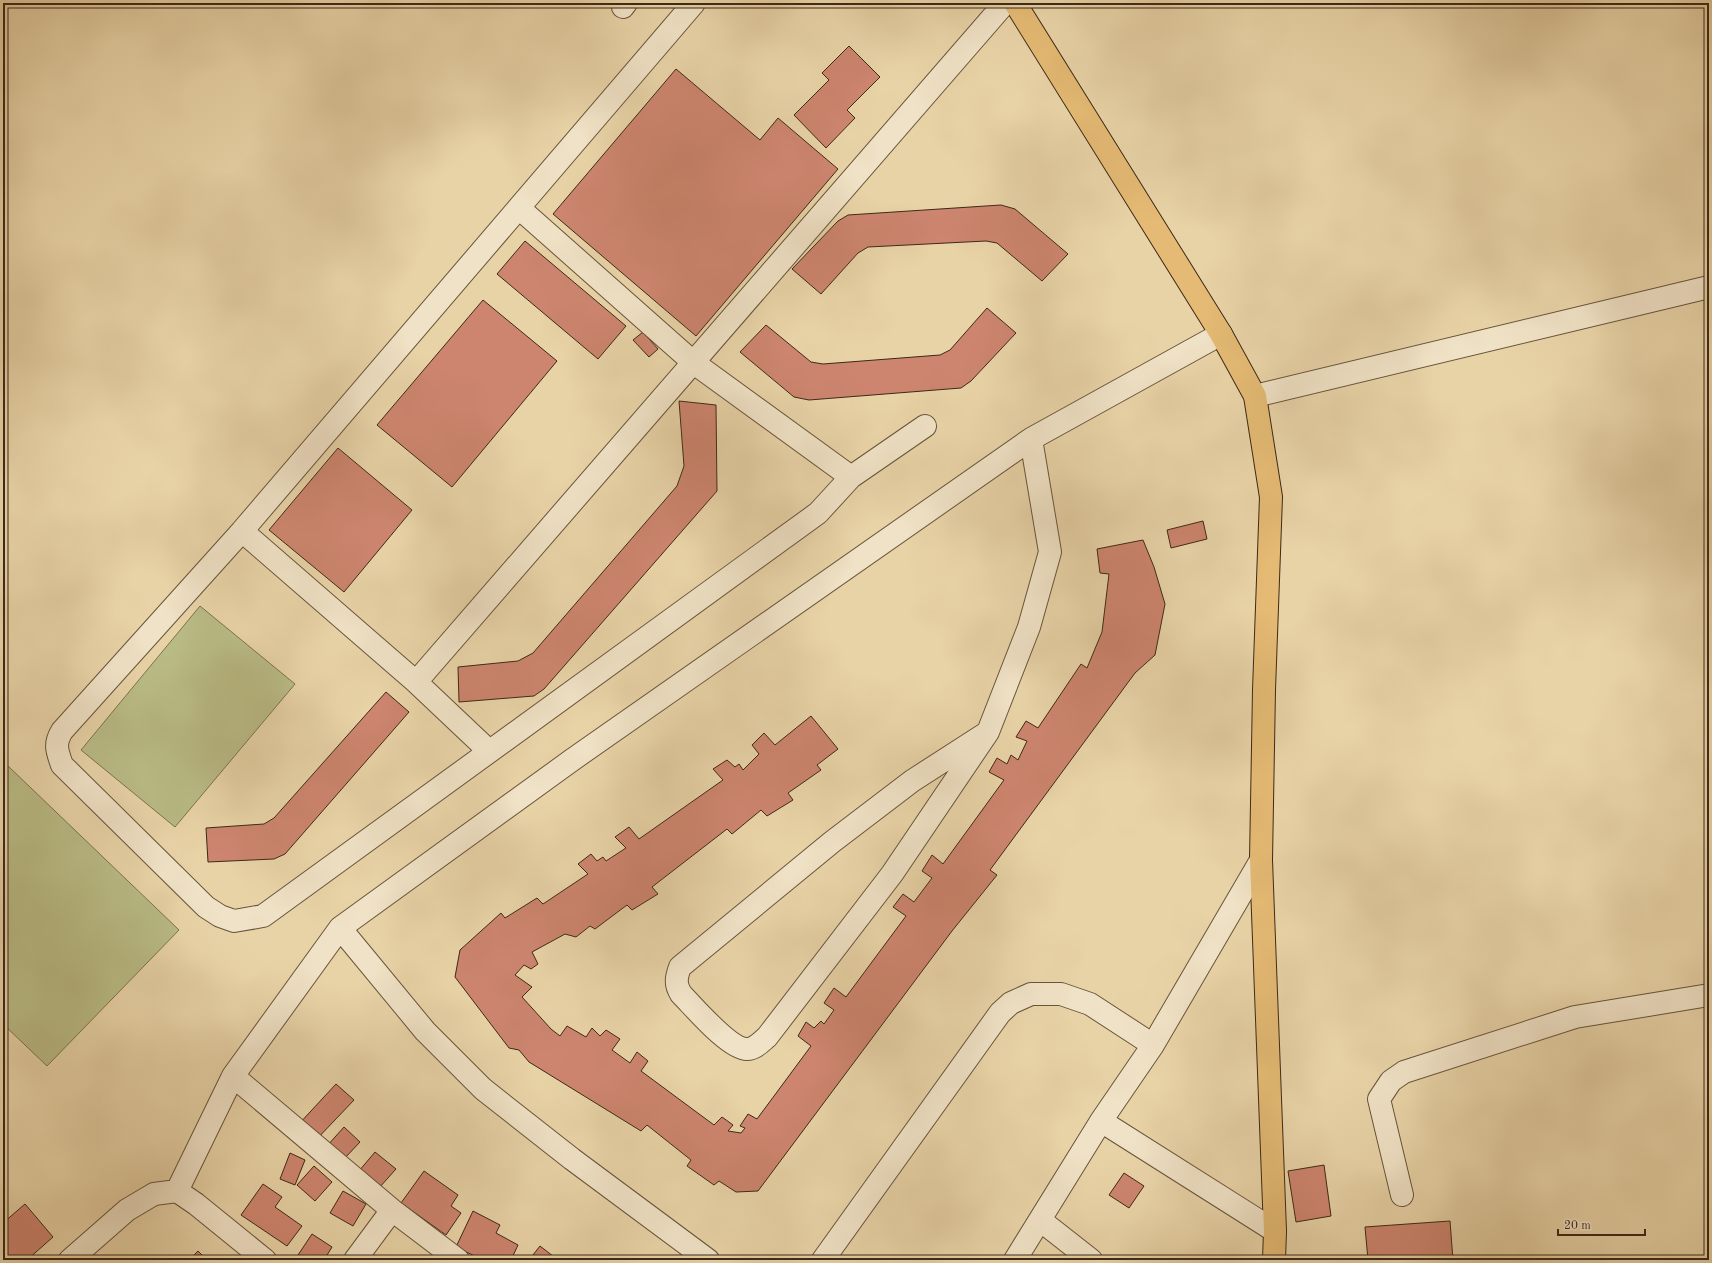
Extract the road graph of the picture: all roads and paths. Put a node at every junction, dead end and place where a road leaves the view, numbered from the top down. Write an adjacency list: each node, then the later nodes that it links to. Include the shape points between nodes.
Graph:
1 (694, 3): 4 (street)
2 (1005, 3): 7 (street)
3 (1015, 3): 6 (main road)
4 (519, 208): 7 (street); 12 (street)
5 (1709, 287): 8 (street)
6 (1221, 334): 8 (main road); 10 (street)
7 (694, 363): 11 (street); 13 (street)
8 (1255, 396): 16 (main road, via 1271,497)
9 (925, 426): 11 (street)
10 (1031, 439): 14 (street, via 1050,552 1029,627); 17 (street, via 572,760)
11 (851, 477): 15 (street, via 818,513)
12 (242, 531): 13 (street); 15 (street, via 62,731 56,741 57,753 62,764 206,906 220,916 234,921 263,916)
13 (416, 682): 15 (street)
14 (988, 732): 14 (street, via 892,874 767,1036 755,1048 746,1049 730,1043 681,994 676,986 680,967 832,842 912,781)
15 (489, 751)
16 (1261, 860): 19 (street); 26 (main road)
17 (340, 928): 20 (street); 31 (street, via 425,1031 483,1089)
18 (1709, 994): 23 (street, via 1575,1017 1404,1072 1391,1081 1379,1099)
19 (1153, 1045): 21 (street); 32 (street, via 1090,1004 1061,994 1031,994 1011,1003 1000,1013)
20 (233, 1076): 22 (street); 24 (street)
21 (1101, 1122): 25 (street); 26 (street)
22 (177, 1191): 27 (street, via 154,1194 127,1210); 28 (street)
23 (1402, 1195)
24 (392, 1210): 29 (street); 30 (street)
25 (1040, 1220): 33 (street); 34 (street)
26 (1275, 1231): 35 (main road)
27 (70, 1260)
28 (265, 1260)
29 (355, 1260)
30 (458, 1260)
31 (708, 1260)
32 (823, 1260)
33 (1015, 1260)
34 (1091, 1260)
35 (1274, 1260)

